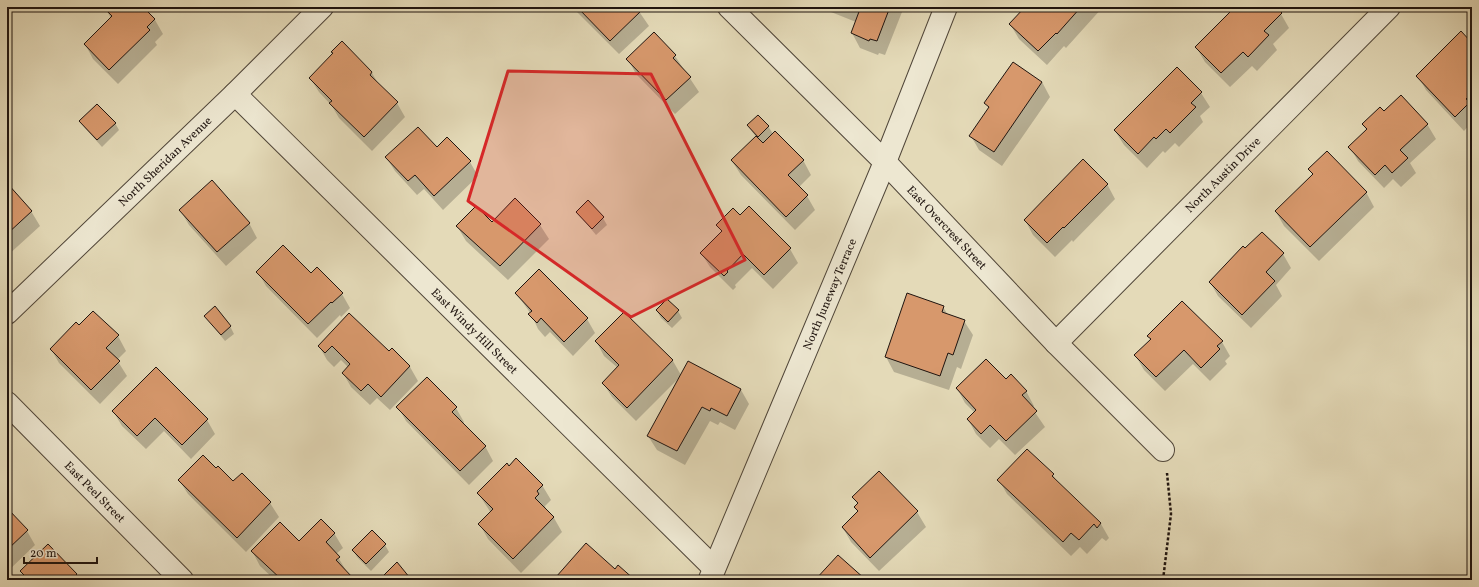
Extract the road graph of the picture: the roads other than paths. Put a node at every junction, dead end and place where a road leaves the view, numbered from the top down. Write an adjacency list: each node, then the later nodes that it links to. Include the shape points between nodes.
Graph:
1 (322, 7): 5 (street, North Sheridan Avenue)
2 (729, 7): 6 (street, East Overcrest Street)
3 (946, 7): 6 (street, North Juneway Terrace)
4 (1390, 7): 8 (street, North Austin Drive)
5 (235, 94): 7 (street, North Sheridan Avenue); 11 (street, East Windy Hill Street)
6 (885, 162): 8 (street, East Overcrest Street); 11 (street, North Juneway Terrace)
7 (7, 313)
8 (1056, 343): 10 (street, East Overcrest Street)
9 (7, 403): 12 (street, East Peel Street)
10 (1163, 450)
11 (712, 574)
12 (182, 580)

